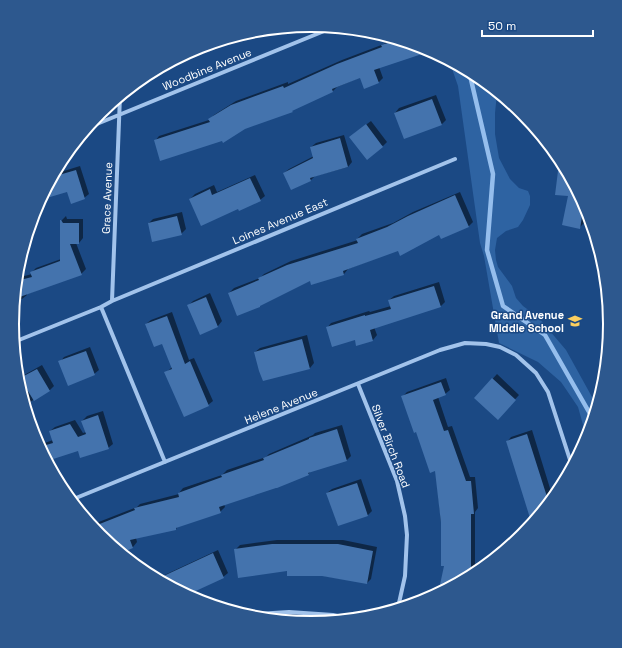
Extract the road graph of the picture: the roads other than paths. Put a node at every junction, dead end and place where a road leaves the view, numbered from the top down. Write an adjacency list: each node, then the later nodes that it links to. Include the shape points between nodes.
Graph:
1 (320, 32): 3 (street, Woodbine Avenue)
2 (120, 103): 3 (street, Grace Avenue)
3 (119, 114): 4 (street, Woodbine Avenue); 6 (street, Grace Avenue)
4 (101, 122)
5 (455, 159): 6 (street, Loines Avenue East)
6 (112, 301): 7 (street, Loines Avenue East)
7 (102, 307): 8 (street); 11 (street)
8 (20, 340)
9 (358, 384): 10 (street, Helene Avenue, via 440,350 464,343 500,347 516,355 536,373 548,392); 11 (street, Helene Avenue); 13 (street, Silver Birch Road, via 396,481 405,516 405,576)
10 (570, 459)
11 (165, 462): 12 (street, Helene Avenue)
12 (76, 498)
13 (399, 603)
14 (269, 613): 15 (street)
15 (332, 615)

